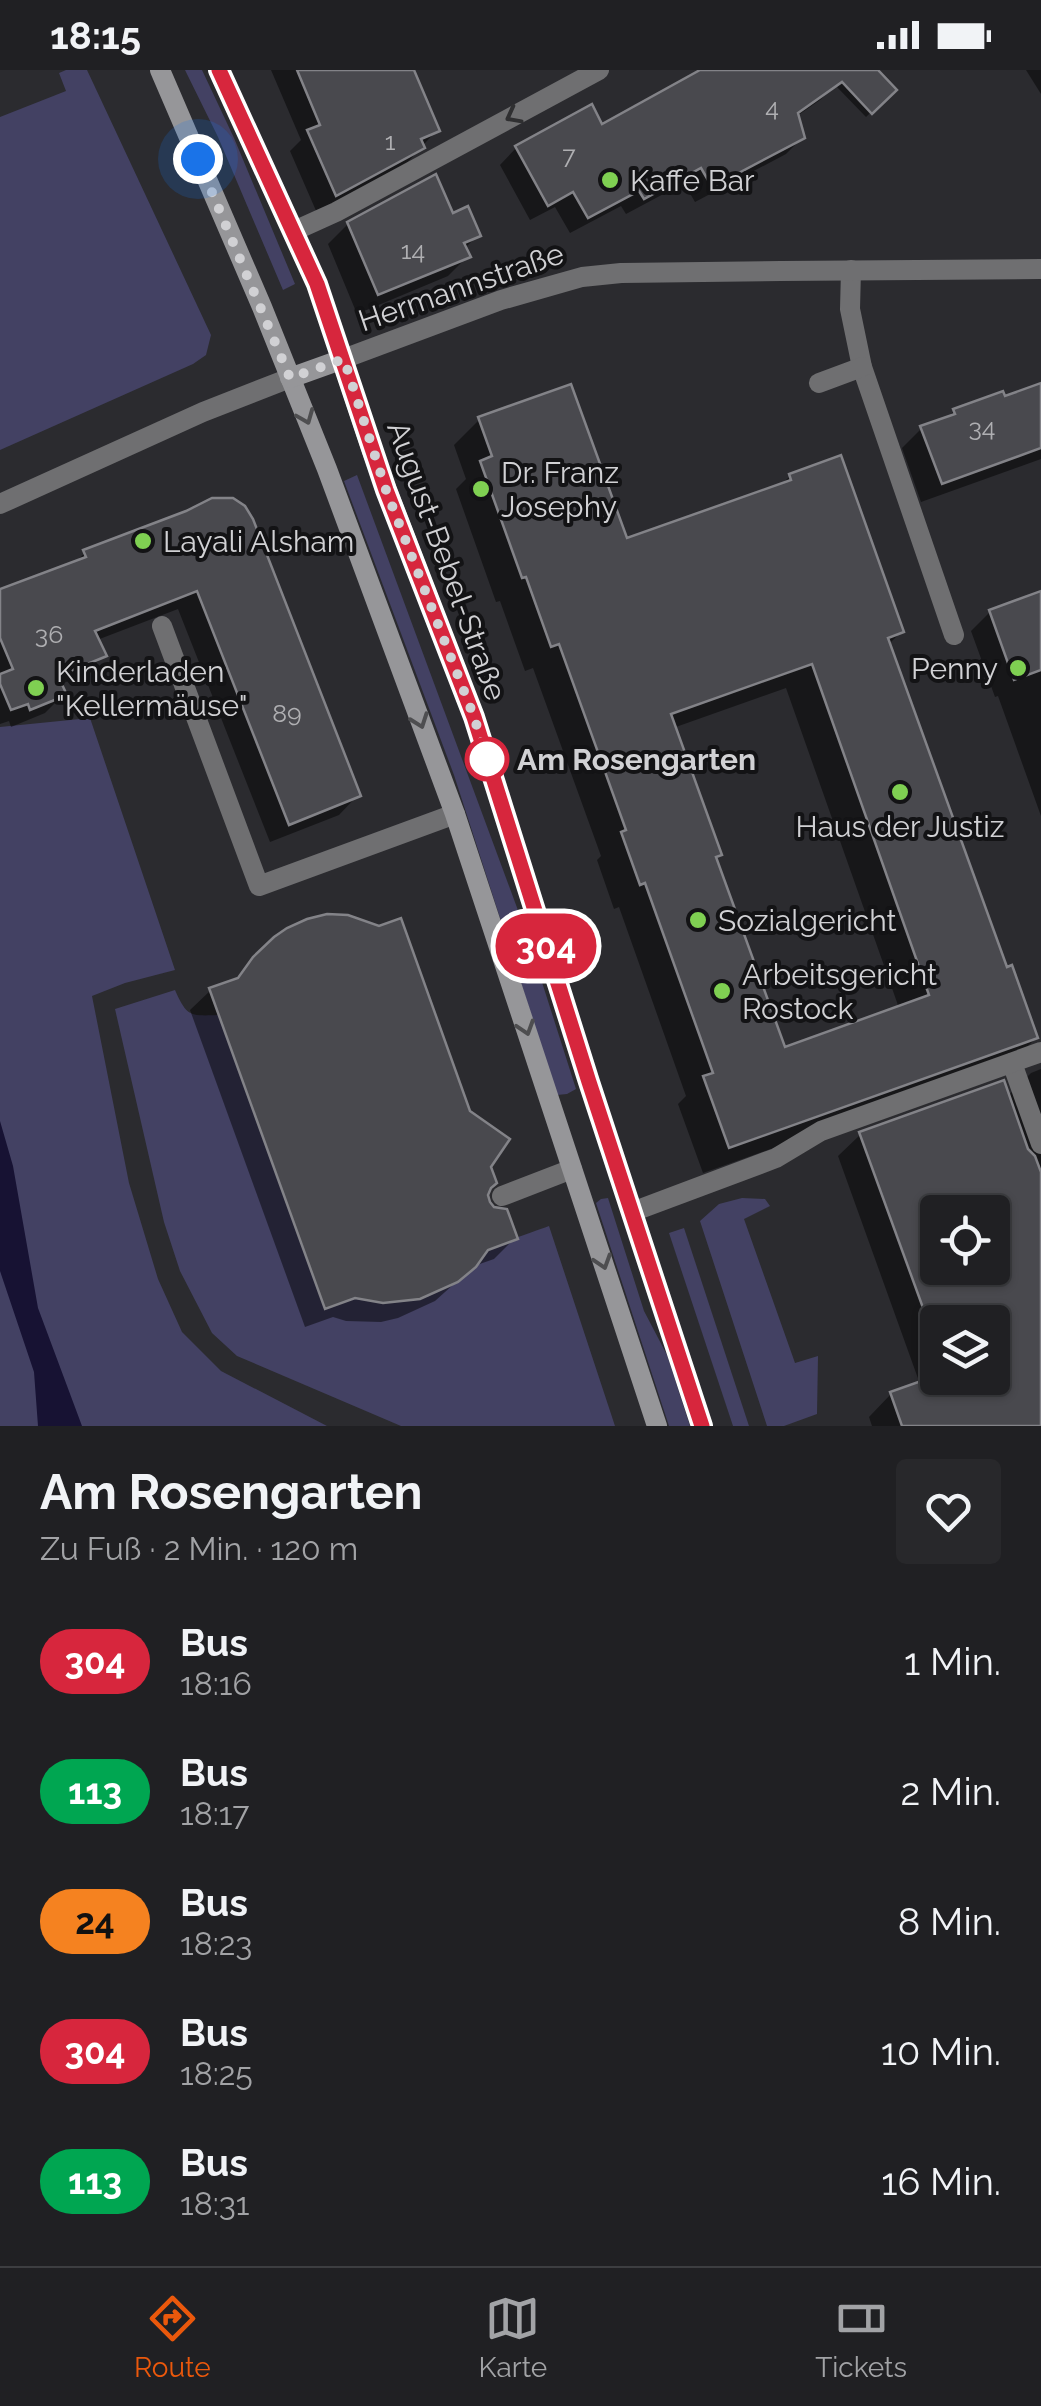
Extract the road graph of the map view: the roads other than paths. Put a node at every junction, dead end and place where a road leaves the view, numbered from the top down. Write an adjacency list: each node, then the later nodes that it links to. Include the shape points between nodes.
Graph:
1 (160, 70): 9 (main road)
2 (220, 70): 4 (main road, August-Bebel-Straße)
3 (599, 70): 4 (street, one-way to 4)
4 (294, 231): 7 (main road, August-Bebel-Straße)
5 (1041, 269): 6 (street, Hermannstraße)
6 (851, 270): 7 (street, Hermannstraße, via 582,277); 8 (street, via 850,309)
7 (344, 359): 9 (main road, Hermannstraße); 20 (main road, August-Bebel-Straße, via 474,717)
8 (862, 367): 10 (street); 13 (street)
9 (290, 378): 11 (street, Hermannstraße); 14 (main road, one-way to 14)
10 (819, 383)
11 (0, 504)
12 (162, 626): 14 (street, via 259,886)
13 (954, 635)
14 (455, 814): 18 (main road, one-way to 18)
15 (1041, 1052): 16 (street)
16 (1012, 1063): 17 (street); 20 (street, via 821,1131 776,1158)
17 (1041, 1144)
18 (572, 1169): 19 (street); 21 (main road, one-way to 21)
19 (502, 1196)
20 (632, 1212): 22 (main road, August-Bebel-Straße)
21 (657, 1426)
22 (702, 1426)

